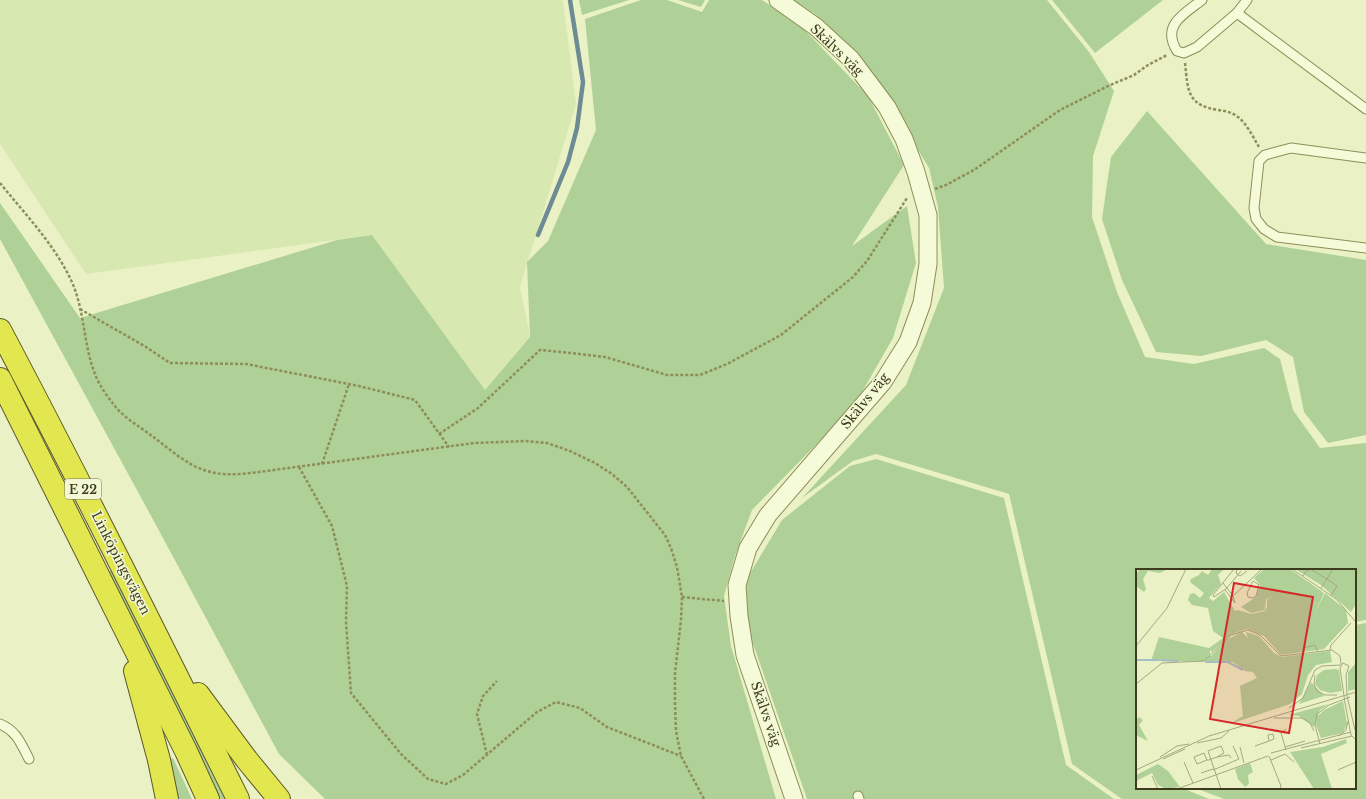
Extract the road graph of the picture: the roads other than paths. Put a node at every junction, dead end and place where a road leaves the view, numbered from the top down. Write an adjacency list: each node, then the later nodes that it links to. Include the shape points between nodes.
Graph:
1 (778, 0): 18 (street, Skälvs väg, via 816,27 851,60 887,107 904,139 916,172 916,195 928,215 928,264 922,303 908,342 884,382 768,515 748,548 737,585 745,654)
2 (1202, 0): 4 (lane, via 1176,21 1171,32 1172,42 1181,52 1197,47)
3 (1247, 0): 4 (lane)
4 (1236, 13): 5 (lane)
5 (1366, 109)
6 (1366, 158): 7 (lane, via 1291,148 1265,155 1259,161 1254,208 1256,218 1264,229 1276,237)
7 (1366, 248)
8 (0, 330): 11 (highway, Linköpingsvägen / E 22)
9 (0, 379): 10 (highway, Linköpingsvägen / E 22)
10 (122, 623): 14 (highway); 15 (highway, Linköpingsvägen / E 22)
11 (165, 650): 16 (highway, Linköpingsvägen / E 22); 17 (highway)
12 (0, 724): 13 (lane, via 9,728 19,739)
13 (29, 759)
14 (167, 799)
15 (208, 799)
16 (238, 799)
17 (279, 799)
18 (794, 799)

